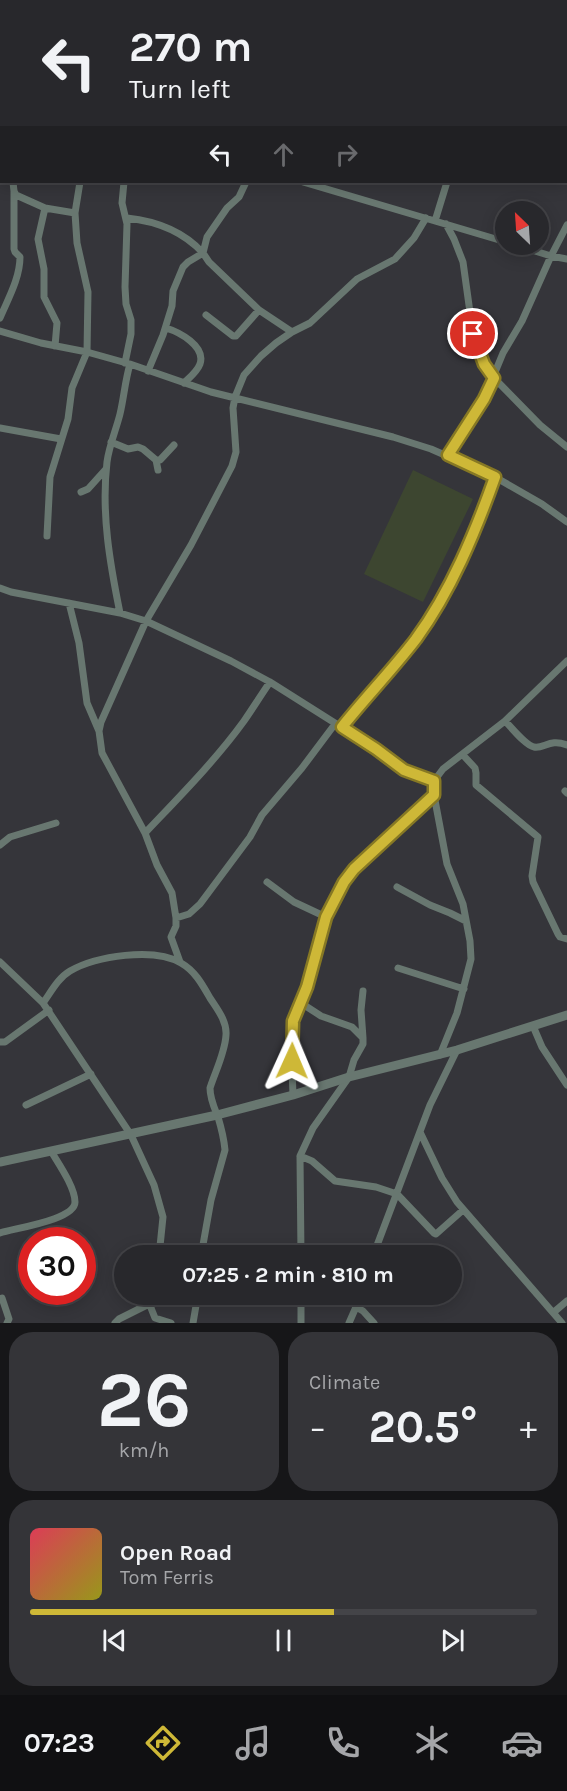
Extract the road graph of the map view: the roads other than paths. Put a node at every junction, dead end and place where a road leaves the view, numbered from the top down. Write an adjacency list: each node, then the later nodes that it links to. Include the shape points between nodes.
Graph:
1 (13, 183): 7 (street)
2 (80, 183): 9 (street)
3 (124, 183): 10 (street, via 122,203)
4 (246, 183): 16 (street, via 207,237)
5 (312, 183): 11 (street)
6 (447, 183): 12 (street)
7 (14, 191): 8 (street); 22 (street, via 14,251 20,260)
8 (45, 208): 9 (street); 26 (street, via 38,239 44,297 57,322)
9 (75, 213): 27 (street, via 76,243 89,302)
10 (127, 218): 16 (street, via 163,226); 28 (street, via 124,286 131,320)
11 (426, 218): 12 (street); 25 (street, via 395,259 357,279 310,323)
12 (435, 221): 13 (street)
13 (446, 224): 15 (street); 30 (street, via 463,262 475,341)
14 (567, 225): 18 (street)
15 (495, 239)
16 (203, 253): 20 (street); 23 (street, via 183,267)
17 (547, 255): 18 (street)
18 (550, 256): 19 (street); 30 (street)
19 (567, 259)
20 (259, 310): 21 (street, via 236,336); 25 (street)
21 (206, 315)
22 (0, 318)
23 (165, 328): 29 (street); 31 (street, via 187,337 199,354 200,365)
24 (0, 331): 26 (street)
25 (292, 332): 32 (street, via 249,369)
26 (55, 346): 27 (street)
27 (87, 352): 28 (street); 34 (street, via 72,388)
28 (127, 363): 29 (street); 35 (street)
29 (148, 370): 31 (street)
30 (494, 378): 37 (street); 38 (street)
31 (184, 383): 32 (street)
32 (235, 397): 38 (street); 49 (street, via 236,452 232,466)
33 (0, 428): 34 (street)
34 (61, 439): 45 (street, via 50,477)
35 (111, 442): 39 (street, via 128,449 138,447); 40 (street)
36 (174, 445): 39 (street)
37 (567, 447)
38 (448, 455): 42 (street)
39 (156, 460): 41 (street)
40 (106, 469): 43 (street); 48 (street, via 109,558)
41 (158, 470)
42 (495, 477): 44 (street); 53 (street, via 481,517 443,596 416,638)
43 (81, 492)
44 (567, 522)
45 (47, 536)
46 (0, 588): 47 (street)
47 (69, 603): 48 (street); 54 (street, via 80,643 87,703)
48 (120, 613): 49 (street)
49 (146, 621): 51 (street); 54 (street)
50 (567, 661): 52 (street)
51 (270, 682): 53 (street); 60 (street, via 218,753)
52 (505, 721): 55 (street, via 532,746 555,742); 56 (street)
53 (338, 725): 57 (street, via 404,770); 65 (street, via 262,815 200,904 189,914)
54 (99, 731): 60 (street, via 102,753)
55 (567, 745)
56 (463, 755): 57 (street); 67 (street, via 475,768 476,785 538,837 533,882 560,938)
57 (434, 781): 58 (street)
58 (434, 795): 64 (street, via 354,869); 66 (street, via 447,864)
59 (56, 823): 61 (street, via 10,837)
60 (145, 833): 65 (street, via 172,893)
61 (0, 844)
62 (267, 882): 64 (street, via 294,902)
63 (397, 886): 66 (street)
64 (326, 917): 74 (street)
65 (176, 918): 69 (street, via 171,937)
66 (466, 921): 71 (street, via 471,958)
67 (567, 939)
68 (0, 962): 73 (street)
69 (180, 962): 73 (street, via 138,954 97,960 70,970); 87 (street, via 199,979 225,1027 224,1044 210,1088)
70 (398, 968): 71 (street)
71 (464, 989): 81 (street)
72 (363, 991): 78 (street)
73 (44, 1003): 75 (street)
74 (301, 1003): 78 (street, via 321,1016 352,1027); 85 (street, via 293,1021 291,1044)
75 (49, 1010): 79 (street); 82 (street)
76 (567, 1015): 77 (street)
77 (533, 1026): 80 (street); 84 (street)
78 (363, 1038): 83 (street)
79 (0, 1042)
80 (457, 1050): 81 (street); 88 (street)
81 (440, 1054): 83 (street)
82 (91, 1074): 86 (street); 89 (street)
83 (349, 1077): 85 (street); 91 (street, via 313,1128)
84 (567, 1085)
85 (293, 1095): 87 (street)
86 (26, 1105)
87 (218, 1115): 89 (street); 97 (street, via 225,1150)
88 (420, 1132): 93 (street); 94 (street, via 442,1178)
89 (131, 1135): 90 (street); 96 (street, via 154,1185 163,1216)
90 (51, 1151): 92 (street); 95 (street, via 71,1189 75,1202 72,1209 62,1216)
91 (300, 1156): 93 (street, via 335,1181); 98 (street)
92 (0, 1162)
93 (397, 1194): 94 (street, via 436,1234); 99 (street)
94 (464, 1210): 107 (street)
95 (0, 1233)
96 (160, 1245)
97 (203, 1245)
98 (301, 1245)
99 (377, 1245)
100 (2, 1298): 108 (street)
101 (567, 1301): 107 (street)
102 (142, 1305): 109 (street)
103 (152, 1305): 110 (street, via 155,1318)
104 (196, 1305): 111 (street)
105 (301, 1305): 112 (street)
106 (356, 1307): 113 (street); 114 (street)
107 (554, 1312): 115 (street)
108 (7, 1323)
109 (115, 1323)
110 (171, 1323)
111 (193, 1323)
112 (301, 1323)
113 (349, 1323)
114 (374, 1323)
115 (562, 1323)

